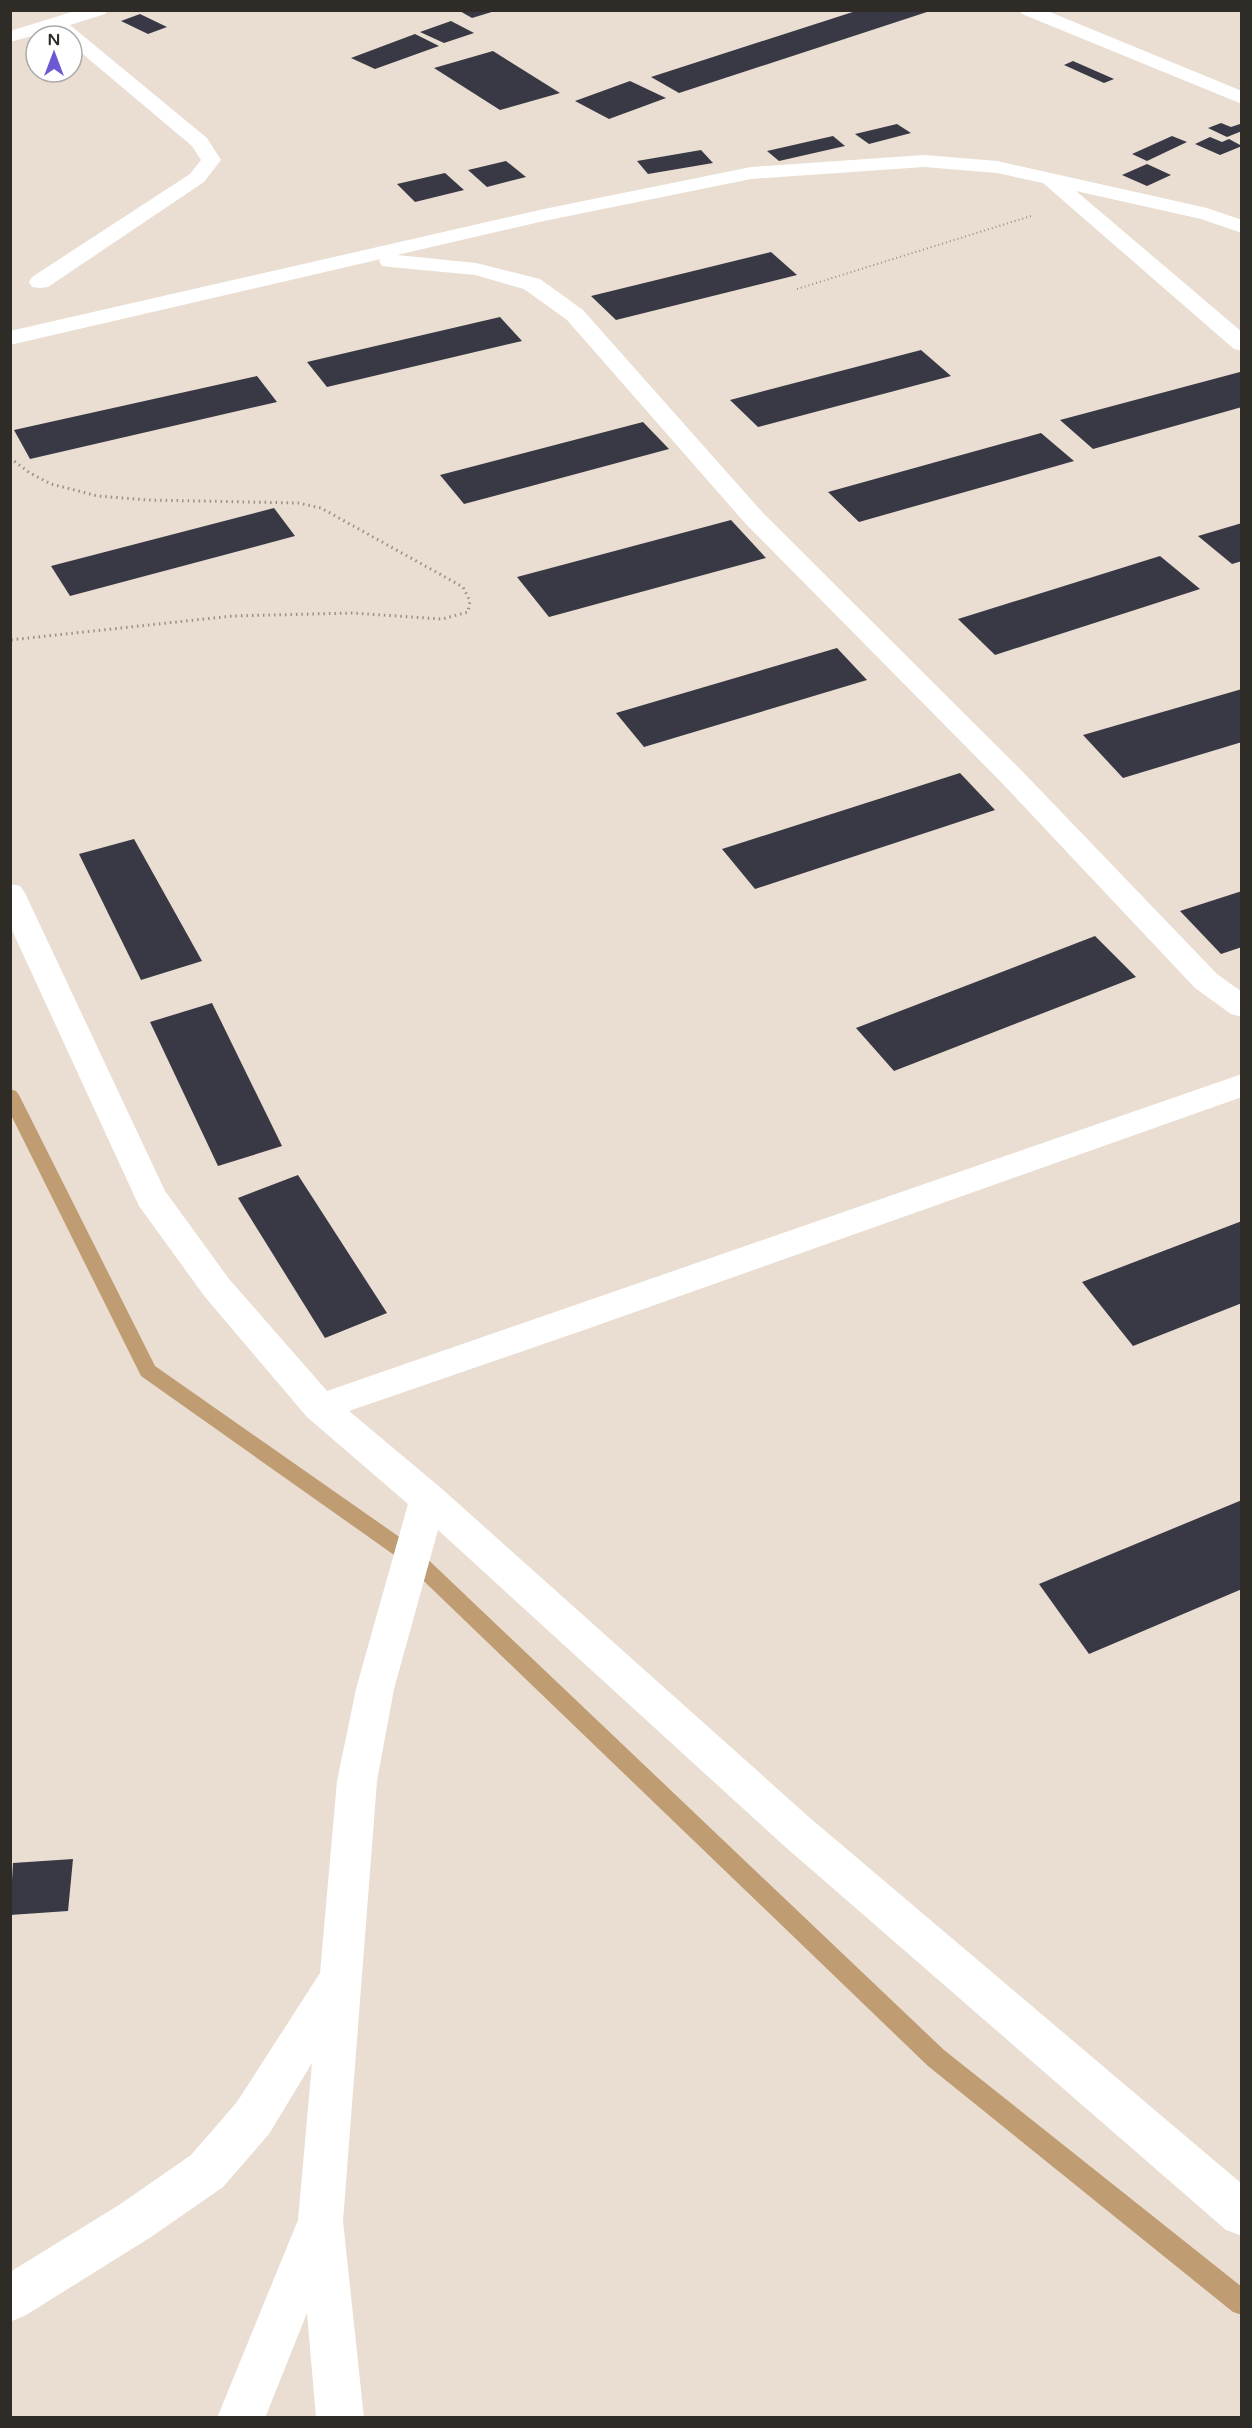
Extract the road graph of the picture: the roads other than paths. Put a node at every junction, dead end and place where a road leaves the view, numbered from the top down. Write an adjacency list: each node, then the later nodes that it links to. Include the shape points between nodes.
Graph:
1 (99, 10): 3 (street)
2 (1029, 10): 5 (street)
3 (58, 24)
4 (84, 46): 9 (street, via 200,142 211,160 197,178)
5 (1242, 98)
6 (1047, 177): 7 (street, via 1207,214); 8 (street, via 997,167 924,161 751,173); 11 (street)
7 (1242, 227)
8 (355, 259): 10 (street); 13 (street, via 476,269 532,284 576,315 754,518 1011,776 1206,981)
9 (40, 282)
10 (10, 338)
11 (1242, 344)
12 (10, 893): 15 (street, via 151,1197 217,1288)
13 (1242, 1007)
14 (1242, 1084): 15 (street)
15 (320, 1407): 16 (street)
16 (428, 1499): 17 (street, via 375,1689 360,1770); 18 (street, via 796,1831)
17 (340, 1979): 19 (street); 20 (street, via 252,2118 207,2171 135,2222)
18 (1242, 2214)
19 (321, 2220): 21 (street); 22 (street)
20 (10, 2299)
21 (241, 2418)
22 (340, 2418)

